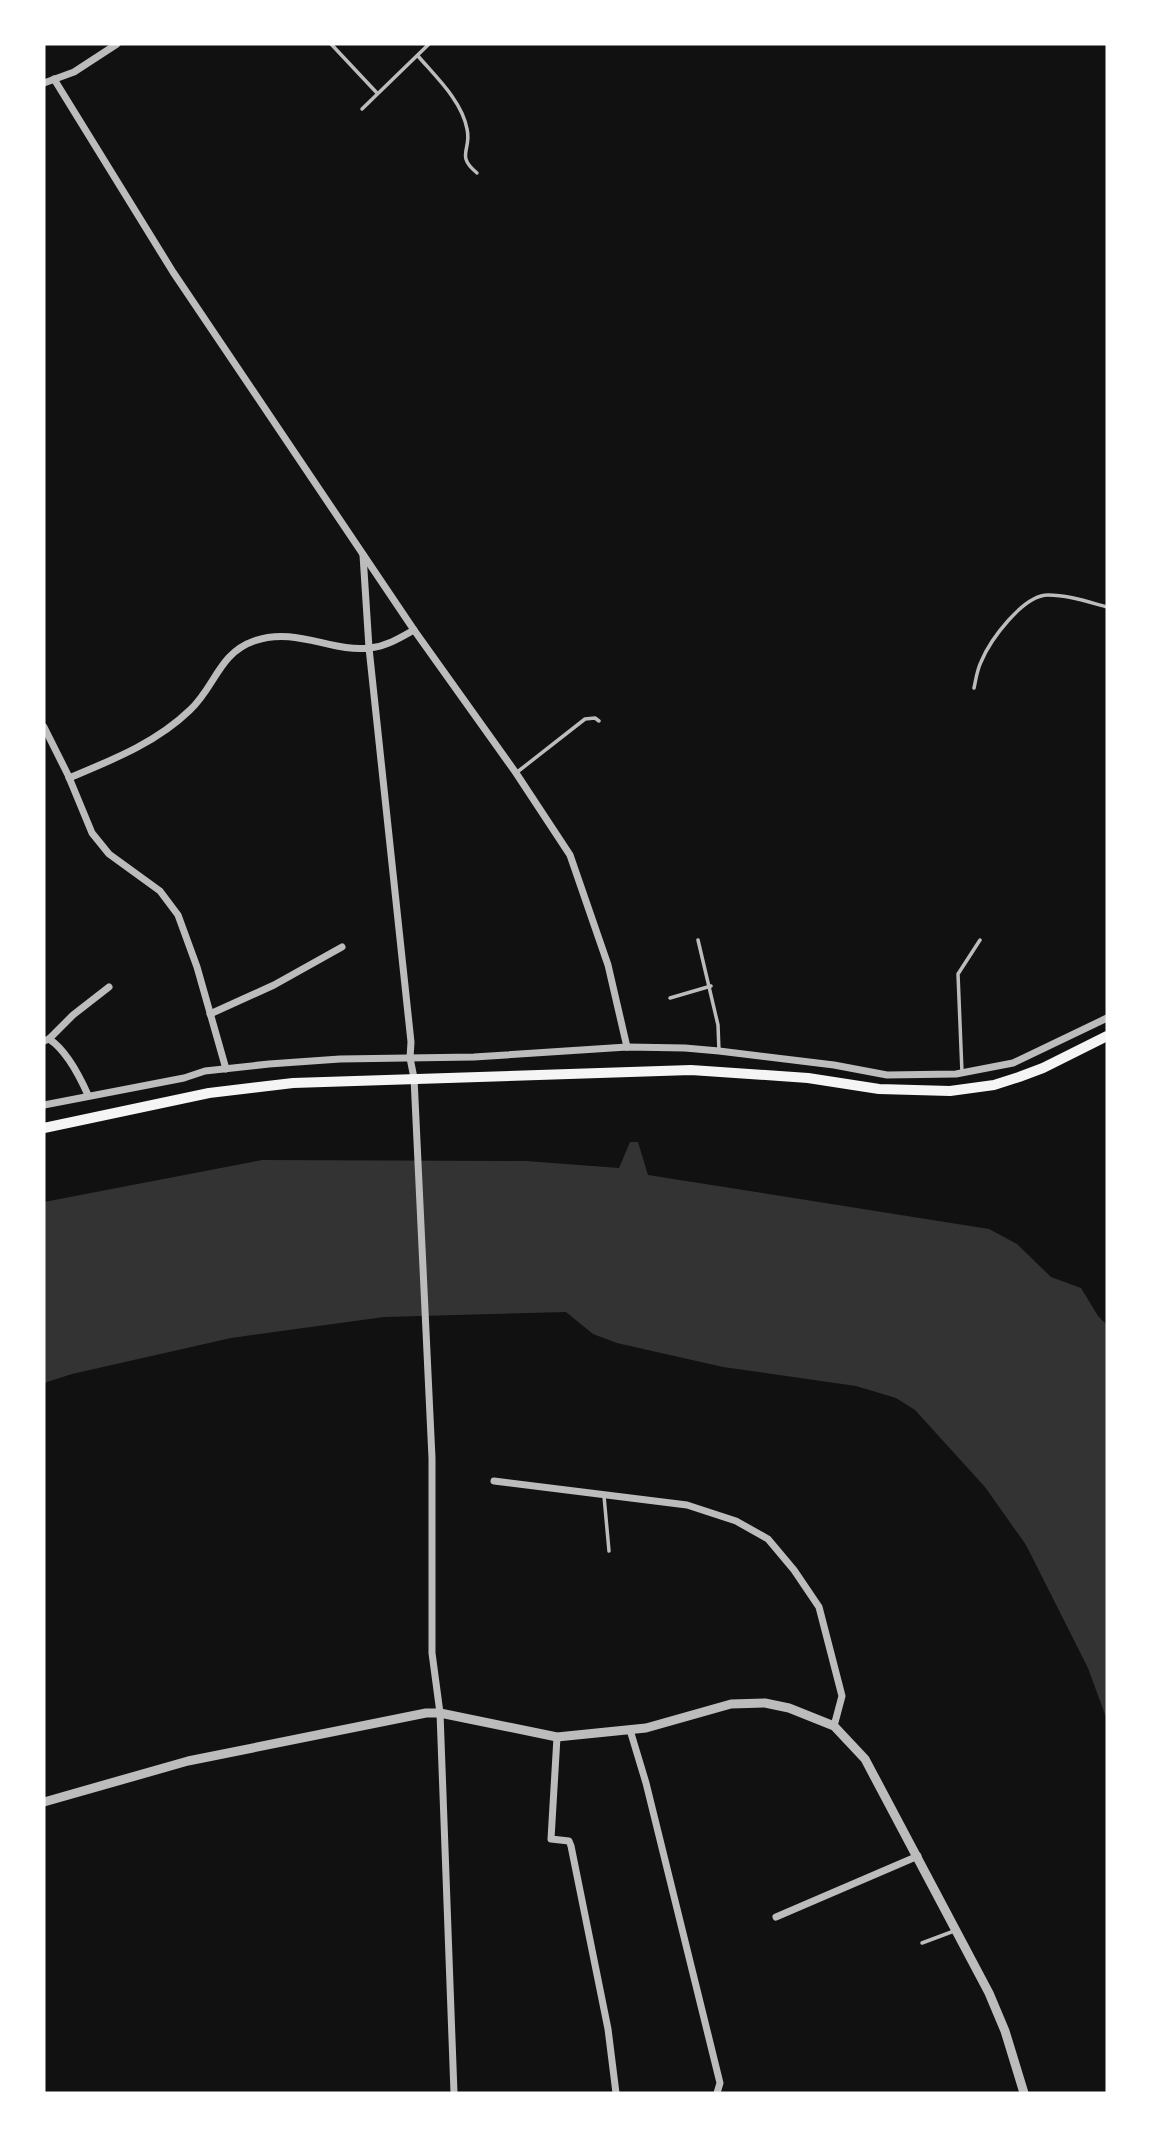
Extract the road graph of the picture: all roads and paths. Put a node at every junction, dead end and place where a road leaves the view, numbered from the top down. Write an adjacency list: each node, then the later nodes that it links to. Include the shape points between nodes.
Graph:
1 (117, 44): 5 (street, via 74,72)
2 (331, 44): 7 (lane)
3 (429, 44): 4 (lane)
4 (418, 56): 7 (lane); 9 (lane, via 466,121 464,157)
5 (54, 79): 6 (street); 10 (street, via 166,260)
6 (44, 83)
7 (378, 94): 8 (lane)
8 (362, 109)
9 (477, 173)
10 (363, 555): 12 (street); 13 (street)
11 (1107, 607): 14 (lane, via 1046,595 1032,599 991,643)
12 (414, 630): 13 (street, via 389,644); 17 (street)
13 (369, 648): 18 (street, via 345,648 298,637 255,640 225,659 203,698 188,713 142,747); 31 (street)
14 (974, 688)
15 (599, 721): 17 (lane, via 585,719)
16 (44, 727): 18 (street)
17 (516, 773): 29 (street, via 570,855 608,965)
18 (69, 778): 25 (street, via 92,833 108,854 160,891 178,915)
19 (698, 940): 22 (lane)
20 (980, 940): 33 (lane, via 958,974)
21 (342, 947): 25 (street)
22 (711, 986): 24 (lane); 30 (lane)
23 (109, 987): 28 (street)
24 (670, 998)
25 (210, 1014): 32 (street)
26 (1107, 1018): 33 (street, via 1013,1063)
27 (1107, 1036): 34 (main road, via 1019,1077 950,1091 879,1089 691,1070)
28 (46, 1040): 35 (street, via 63,1054)
29 (627, 1047): 30 (street); 31 (street)
30 (719, 1051): 33 (street, via 887,1075)
31 (410, 1058): 32 (street); 34 (street)
32 (226, 1069): 35 (street)
33 (962, 1073)
34 (414, 1078): 37 (main road, via 253,1087); 41 (street, via 432,1458 432,1653)
35 (88, 1096): 36 (street)
36 (44, 1105)
37 (44, 1128)
38 (494, 1481): 39 (street)
39 (604, 1496): 40 (lane); 42 (street, via 687,1505 736,1521 768,1539 819,1607 842,1696)
40 (608, 1550)
41 (440, 1713): 44 (street); 45 (street, via 384,1720 188,1761); 50 (street)
42 (834, 1726): 43 (street, via 765,1703 731,1704); 46 (street, via 865,1759)
43 (630, 1730): 44 (street); 52 (street, via 720,2083)
44 (557, 1737): 51 (street, via 551,1839 569,1841 571,1846)
45 (44, 1802)
46 (918, 1856): 47 (street); 48 (street)
47 (776, 1917)
48 (956, 1930): 49 (lane); 53 (street, via 1005,2031)
49 (922, 1943)
50 (454, 2093)
51 (617, 2093)
52 (717, 2093)
53 (1021, 2093)

